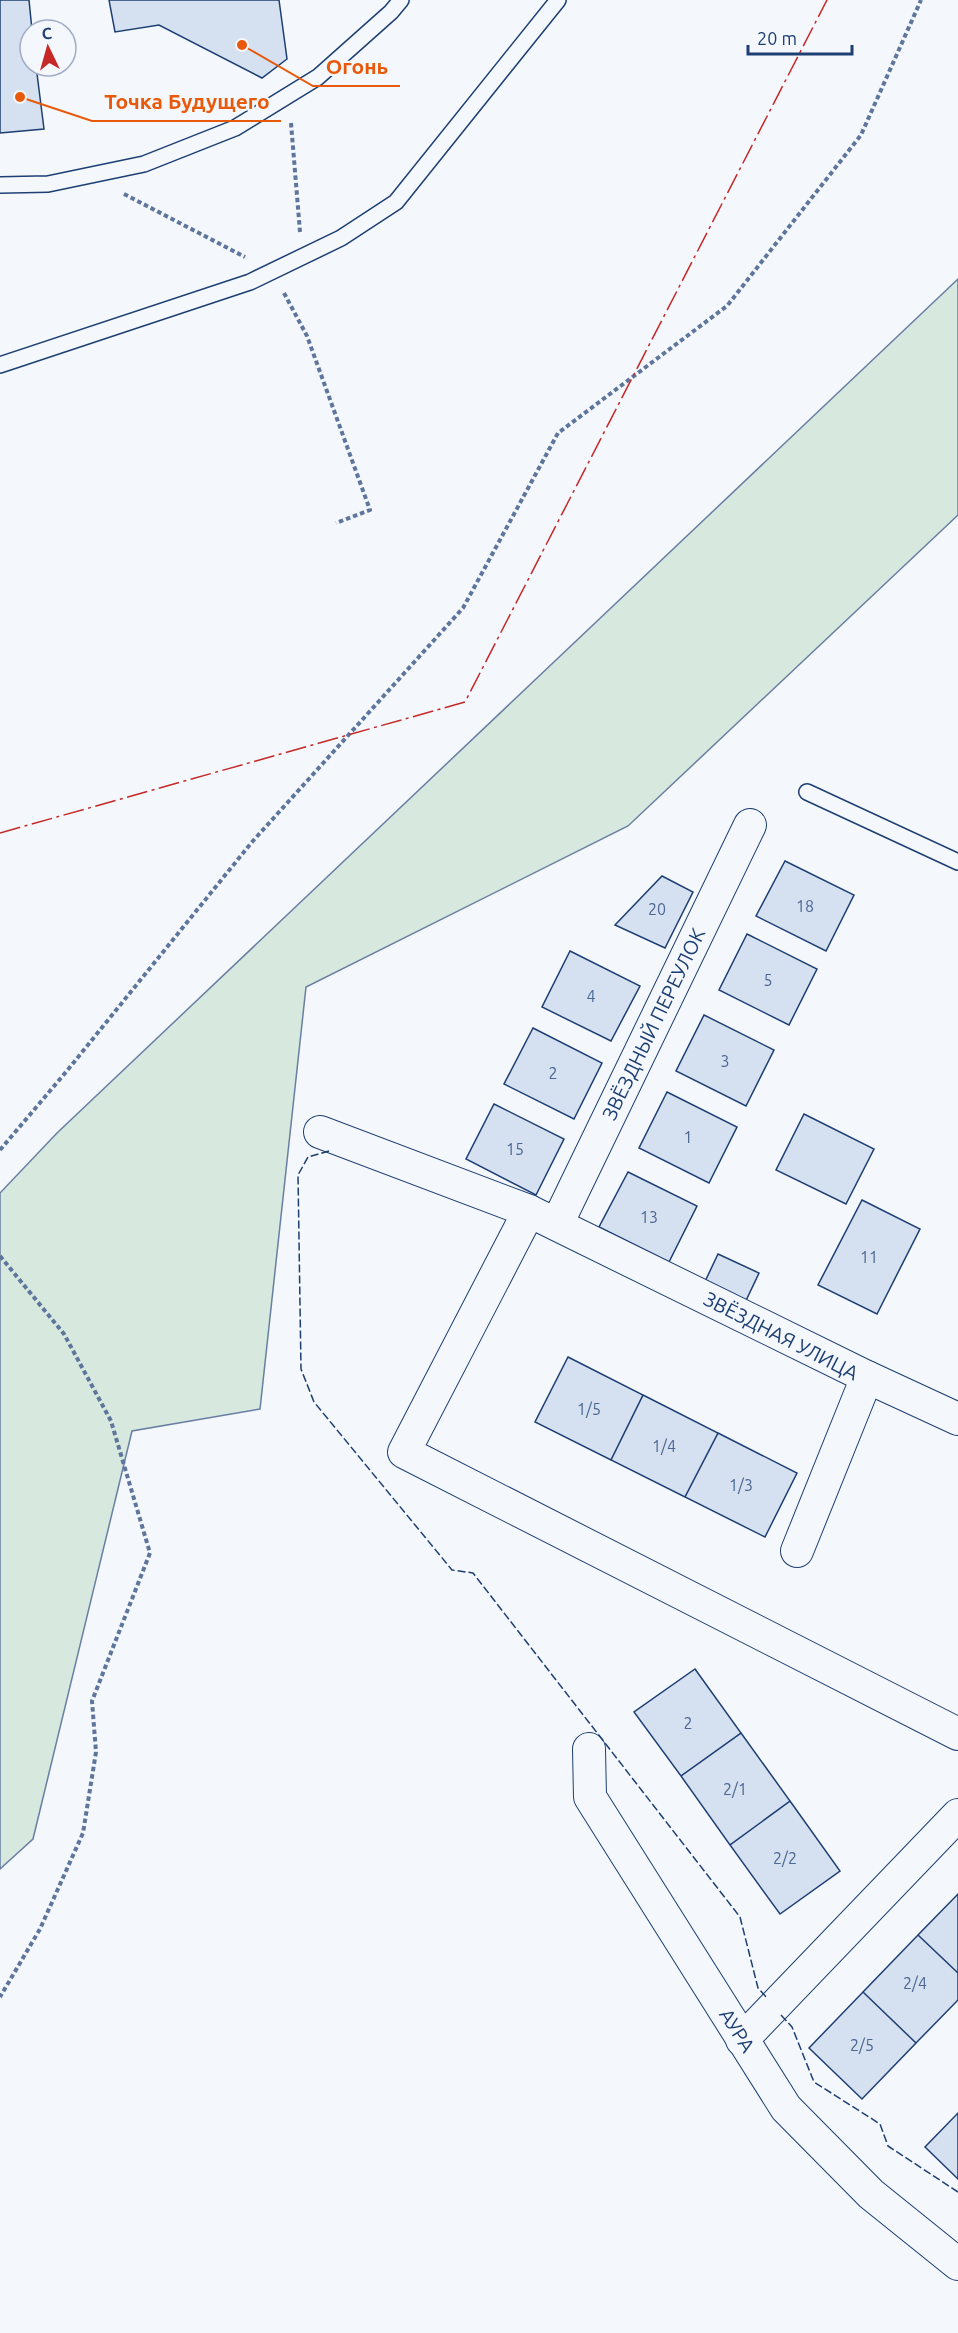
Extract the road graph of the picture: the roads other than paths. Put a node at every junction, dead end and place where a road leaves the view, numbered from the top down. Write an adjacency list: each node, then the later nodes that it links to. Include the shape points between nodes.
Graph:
1 (401, 0): 3 (lane, via 318,77 235,128 144,164 48,184)
2 (558, 0): 4 (lane, via 396,202 341,238 250,282)
3 (0, 185)
4 (0, 365)
5 (807, 792): 7 (lane)
6 (750, 825): 10 (street, ЗВЁЗДНЫЙ ПЕРЕУЛОК)
7 (958, 862)
8 (320, 1132): 9 (street, ЗВЁЗДНАЯ УЛИЦА)
9 (522, 1223): 10 (street, ЗВЁЗДНАЯ УЛИЦА); 14 (street, via 404,1452)
10 (557, 1224): 11 (street, ЗВЁЗДНАЯ УЛИЦА)
11 (867, 1377): 12 (street); 13 (street, ЗВЁЗДНАЯ УЛИЦА)
12 (958, 1419)
13 (797, 1551)
14 (958, 1734)
15 (589, 1749): 17 (street, АУРА, via 590,1797)
16 (958, 1815): 17 (street)
17 (742, 2040): 18 (street, АУРА, via 786,2108 871,2194)
18 (958, 2264)

